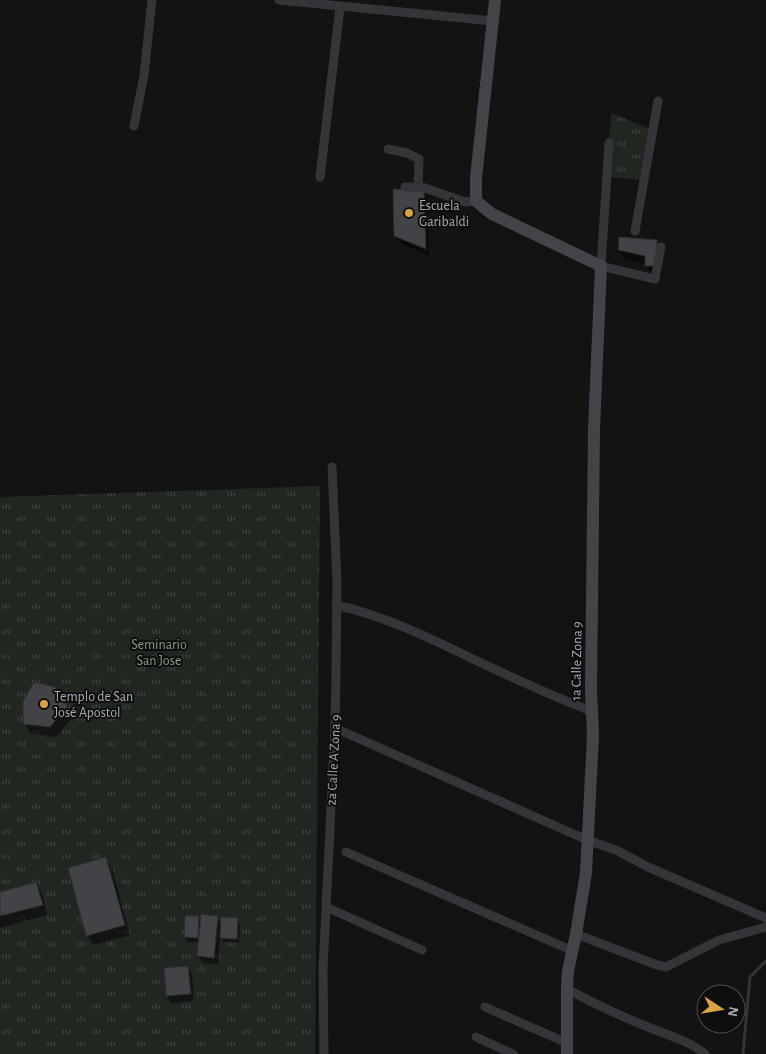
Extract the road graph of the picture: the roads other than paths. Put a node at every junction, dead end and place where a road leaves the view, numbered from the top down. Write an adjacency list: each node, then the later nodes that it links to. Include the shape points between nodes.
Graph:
1 (152, 0): 7 (street, via 145,68)
2 (279, 0): 4 (street)
3 (495, 0): 5 (street)
4 (340, 7): 5 (street); 10 (street)
5 (493, 21): 13 (street)
6 (658, 101): 14 (street)
7 (134, 126)
8 (609, 143): 16 (street)
9 (388, 150): 12 (street, via 408,153 419,159)
10 (320, 177)
11 (405, 187): 12 (street)
12 (418, 187): 13 (street, via 466,202)
13 (476, 201): 16 (street, via 492,214)
14 (634, 231)
15 (661, 247): 16 (street, via 655,279)
16 (601, 266): 19 (street, 1a Calle Zona 9, via 595,420)
17 (332, 467): 18 (street, 2a Calle A Zona 9)
18 (336, 605): 19 (street, via 378,617); 20 (street, 2a Calle A Zona 9)
19 (591, 711): 21 (street, 1a Calle Zona 9)
20 (335, 728): 21 (street); 23 (street, 2a Calle A Zona 9)
21 (587, 840): 24 (street); 26 (street, 1a Calle Zona 9, via 585,881)
22 (346, 852): 28 (street)
23 (326, 907): 27 (street); 33 (street, 2a Calle A Zona 9)
24 (766, 918)
25 (766, 927): 26 (street, via 730,936 666,967)
26 (576, 934): 28 (street, 1a Calle Zona 9)
27 (422, 950)
28 (572, 951): 29 (street, 1a Calle Zona 9)
29 (567, 989): 32 (street, 1a Calle Zona 9); 35 (street)
30 (485, 1007): 32 (street)
31 (476, 1037): 34 (street)
32 (567, 1048)
33 (324, 1054)
34 (512, 1054)
35 (705, 1054)

